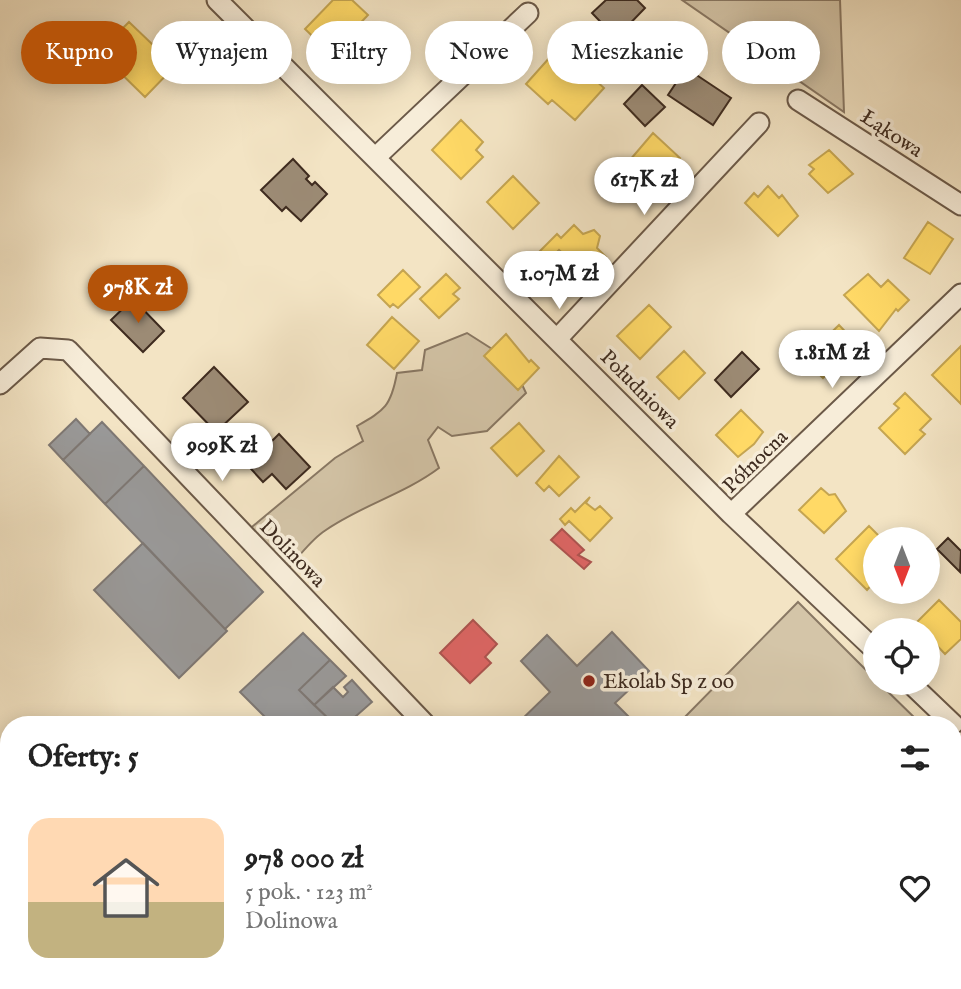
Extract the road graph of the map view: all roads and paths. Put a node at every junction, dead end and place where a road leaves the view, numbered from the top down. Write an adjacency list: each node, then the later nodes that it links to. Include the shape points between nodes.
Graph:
1 (217, 0): 5 (street, Południowa)
2 (528, 13): 5 (street)
3 (798, 100): 6 (street, Łąkowa)
4 (759, 123): 8 (street)
5 (376, 157): 8 (street, Południowa)
6 (961, 205)
7 (961, 294): 10 (street, Północna)
8 (558, 338): 10 (street, Południowa)
9 (0, 384): 13 (street, Dolinowa, via 40,348 68,350)
10 (732, 514): 11 (street, Południowa)
11 (863, 639)
12 (923, 695): 14 (street)
13 (417, 716)
14 (945, 716)

